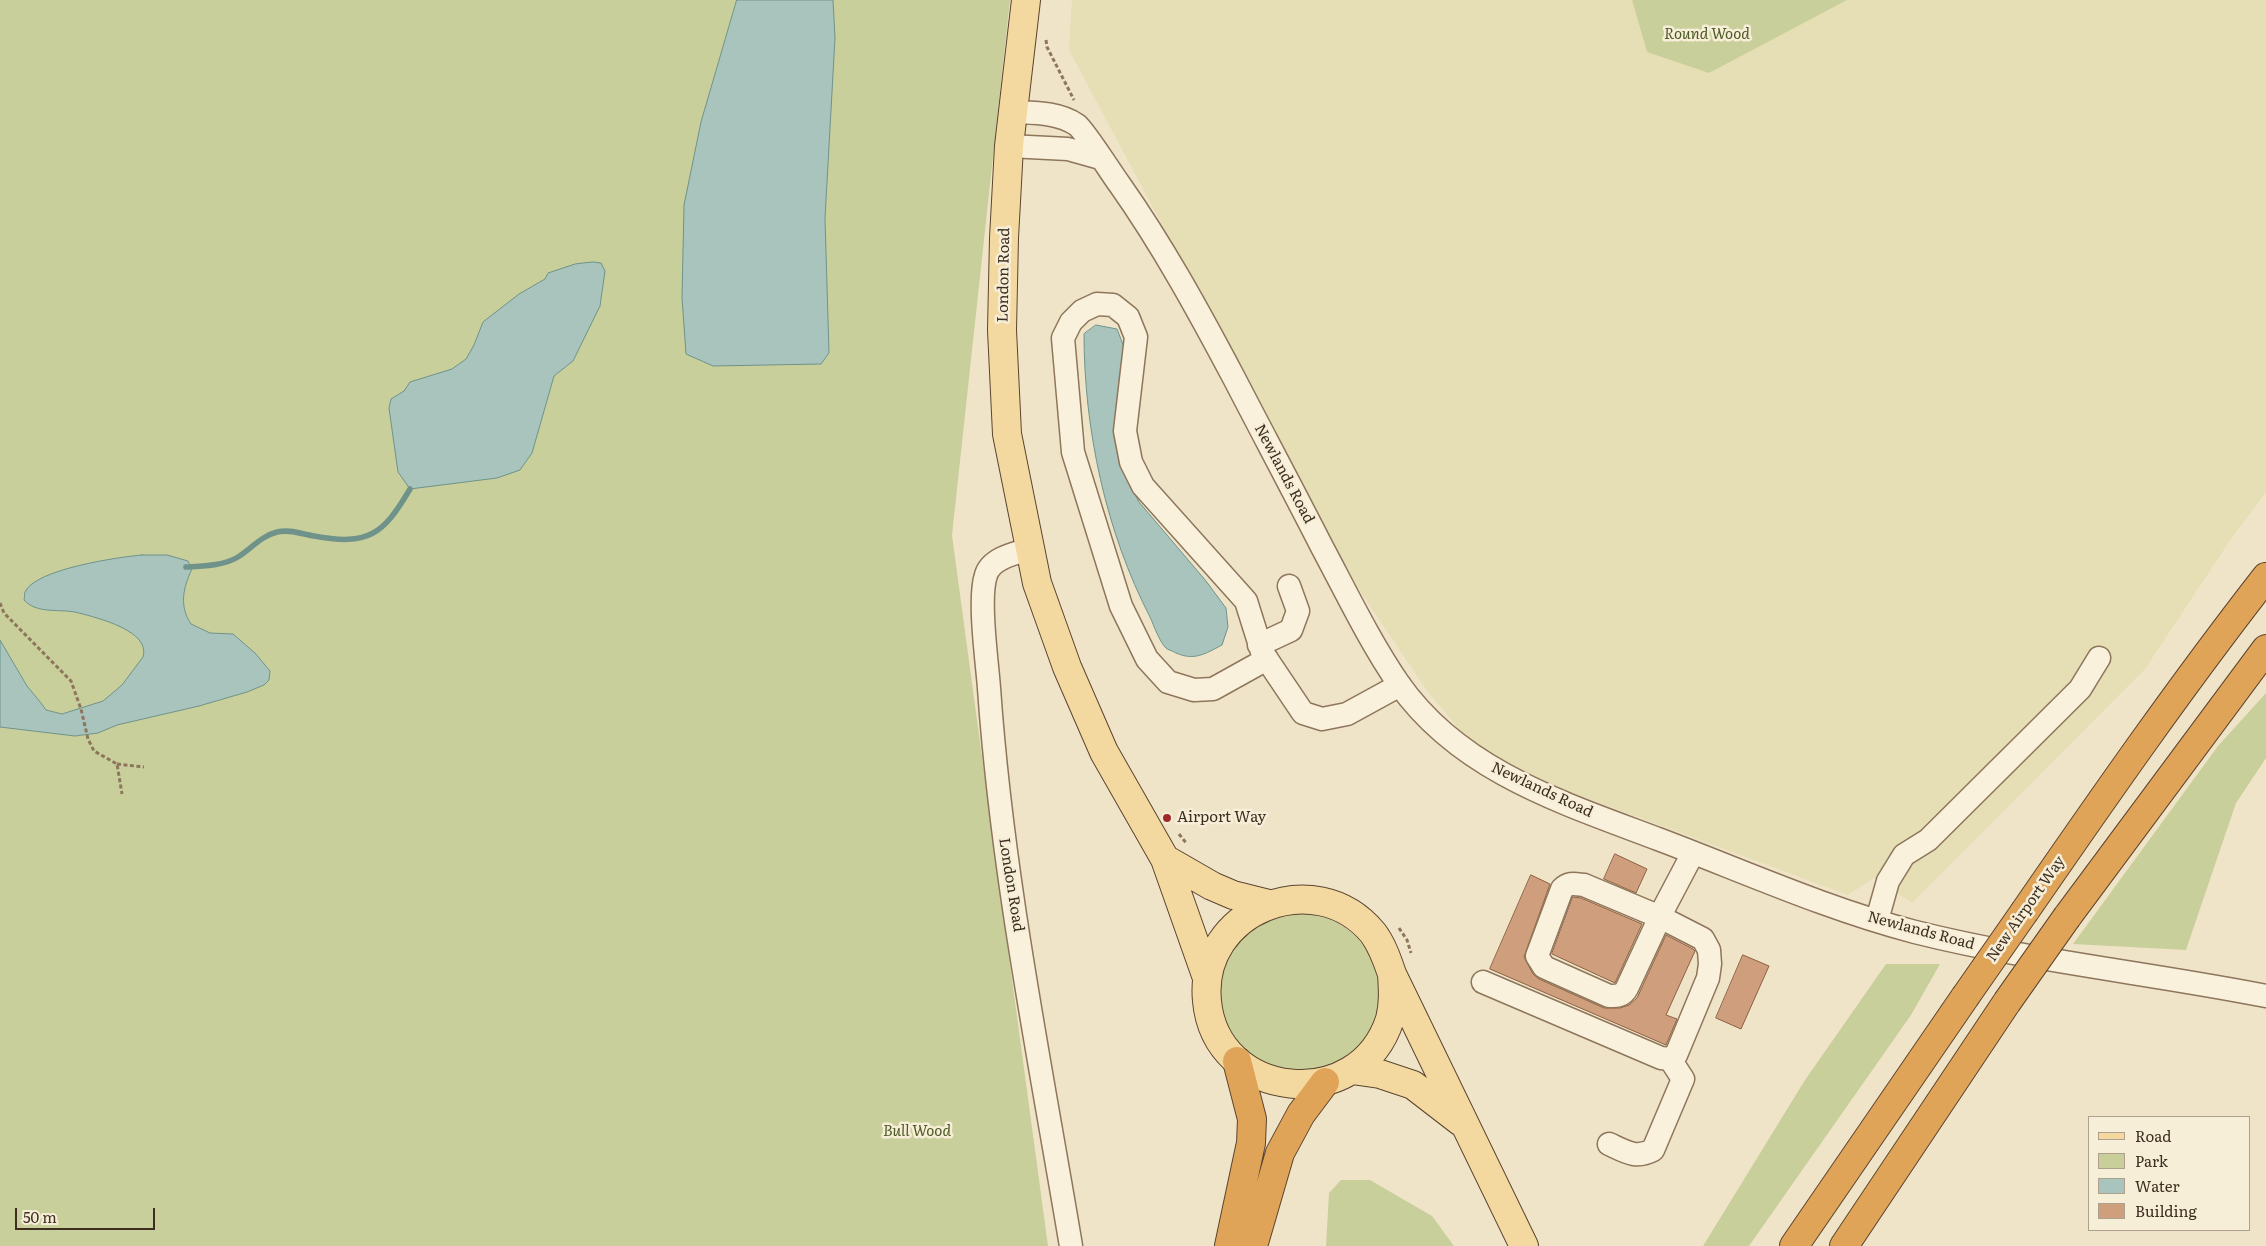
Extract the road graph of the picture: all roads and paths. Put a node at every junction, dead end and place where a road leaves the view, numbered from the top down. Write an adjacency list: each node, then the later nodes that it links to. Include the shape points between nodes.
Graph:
1 (1026, 0): 3 (main road, London Road)
2 (1044, 31): 4 (path, via 1047,47 1077,106)
3 (1013, 112): 4 (street, via 1055,115); 5 (main road, London Road)
4 (1079, 126): 6 (street, Newlands Road)
5 (1009, 146): 6 (street, via 1068,150); 7 (main road, London Road, via 1004,238 1003,379 1007,434)
6 (1100, 158): 15 (street, Newlands Road, via 1141,215 1201,315 1353,606)
7 (1030, 549): 23 (main road, London Road, via 1037,583 1084,710); 38 (street, London Road, via 996,562 986,574 984,632 1002,828)
8 (2266, 577): 37 (highway, New Airport Way, bridge, via 2122,770)
9 (1289, 586): 12 (street, via 1298,612 1291,630)
10 (0, 603): 17 (path, via 4,613 71,682 94,751)
11 (2266, 649): 16 (highway)
12 (1263, 652): 12 (street, via 1246,601 1143,486 1131,462 1126,431 1136,337 1128,317 1113,305 1096,304 1082,311 1070,322 1063,338 1073,452 1121,606 1147,659 1168,682 1194,690 1213,689); 15 (street, via 1303,713 1322,718 1347,714)
13 (2099, 658): 26 (street, via 2080,689 1928,840 1904,855 1888,881)
14 (2266, 662): 16 (highway)
15 (1400, 685): 22 (street, Newlands Road, via 1434,725 1469,754 1505,776)
16 (2228, 699): 44 (highway, bridge, via 2067,916)
17 (117, 764): 18 (path); 19 (path)
18 (144, 767)
19 (122, 794)
20 (1176, 830): 21 (path)
21 (1192, 849)
22 (1693, 853): 25 (street); 26 (street, Newlands Road)
23 (1165, 859): 24 (main road, via 1212,886); 28 (main road, London Road)
24 (1269, 904): 27 (main road, via 1291,899 1314,900 1349,913 1373,933 1385,952); 28 (main road, via 1246,916 1228,933 1214,954)
25 (1660, 917): 25 (street, via 1627,988 1618,996 1609,996 1544,967 1537,956 1562,889 1572,883); 31 (street, via 1703,939 1709,950 1710,964 1708,978 1676,1055)
26 (1877, 920): 30 (street, Newlands Road, via 2026,956)
27 (1392, 974): 33 (main road, via 1390,1018 1382,1038 1369,1056); 35 (main road)
28 (1207, 978): 32 (main road, via 1212,1024 1222,1044)
29 (1483, 982): 31 (street, via 1661,1058)
30 (2266, 996)
31 (1670, 1059): 36 (street, via 1683,1079 1653,1150 1642,1156)
32 (1237, 1061): 34 (main road, via 1264,1078 1294,1086); 39 (highway, via 1251,1112 1251,1142)
33 (1352, 1070): 34 (main road); 35 (main road, via 1380,1074 1413,1085)
34 (1325, 1082): 40 (highway, via 1300,1114 1280,1153)
35 (1462, 1123): 41 (main road)
36 (1609, 1144)
37 (1855, 1155): 42 (highway); 43 (highway, New Airport Way)
38 (1071, 1246)
39 (1229, 1246)
40 (1253, 1246)
41 (1524, 1246)
42 (1776, 1246)
43 (1794, 1246)
44 (1844, 1246)

